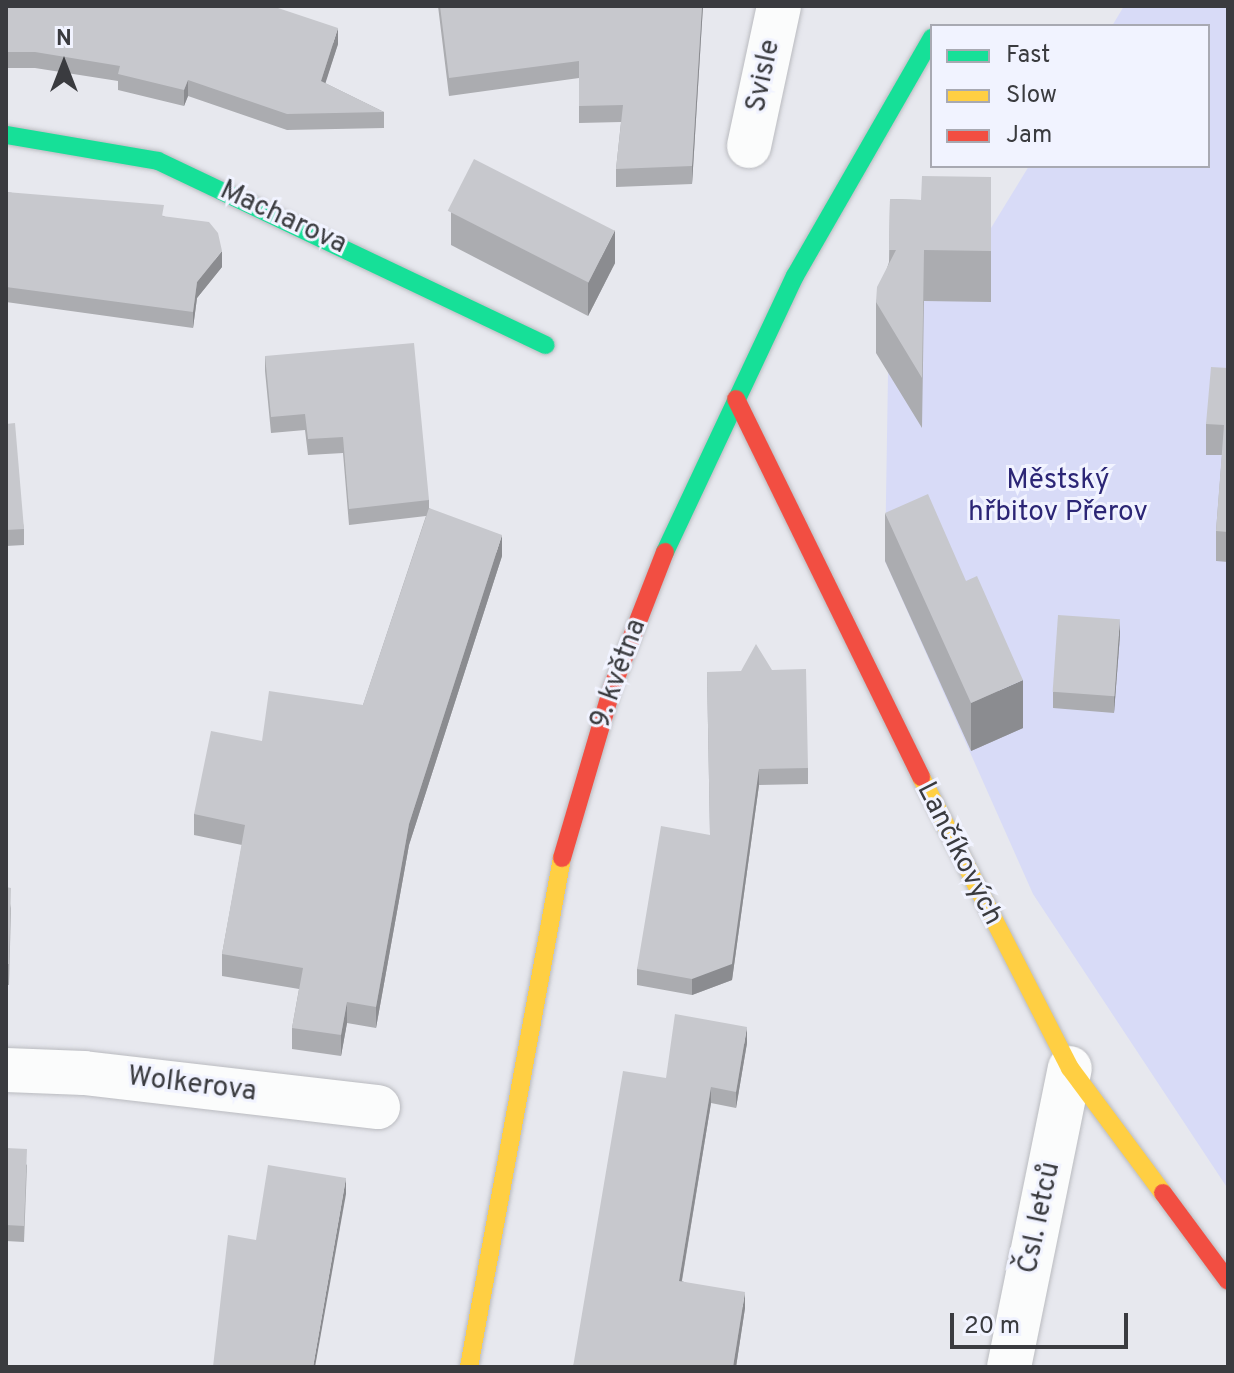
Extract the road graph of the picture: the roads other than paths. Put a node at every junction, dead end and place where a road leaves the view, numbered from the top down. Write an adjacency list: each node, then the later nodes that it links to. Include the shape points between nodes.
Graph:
1 (779, 6): 4 (street, Svisle)
2 (930, 41): 6 (street, 9. května, via 795,276)
3 (6, 135): 5 (street, Macharova, via 158,161)
4 (749, 146)
5 (546, 345)
6 (736, 399): 7 (street, Lančíkových, via 882,702); 11 (street, 9. května, via 666,549 571,815 542,949)
7 (1070, 1068): 10 (street, Lančíkových); 12 (street, Čsl. letců)
8 (6, 1070): 9 (street, Wolkerova, via 84,1073)
9 (378, 1107)
10 (1228, 1281)
11 (469, 1367)
12 (1009, 1367)

